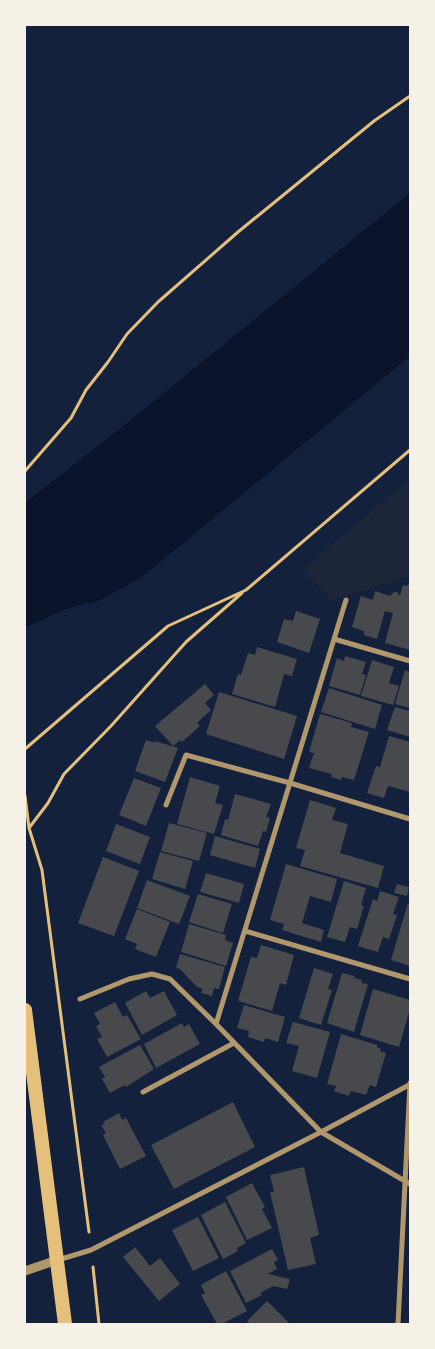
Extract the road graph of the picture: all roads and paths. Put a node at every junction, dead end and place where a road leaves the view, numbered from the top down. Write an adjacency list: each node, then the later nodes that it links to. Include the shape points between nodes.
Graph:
1 (410, 96): 3 (path, via 374,121 238,232 158,302 127,334 86,390 71,418)
2 (410, 450): 4 (path)
3 (25, 471)
4 (246, 590): 8 (path, via 168,626); 13 (path, via 186,642 64,774)
5 (346, 600): 6 (street)
6 (334, 639): 7 (street); 9 (street)
7 (410, 661)
8 (25, 749)
9 (290, 783): 11 (street, via 186,756); 12 (street); 14 (street)
10 (25, 796): 13 (path)
11 (166, 805)
12 (410, 819)
13 (30, 828): 24 (path, via 42,870)
14 (245, 931): 15 (street); 18 (street)
15 (410, 979)
16 (80, 999): 18 (street, via 152,974 170,979)
17 (25, 1010): 25 (highway)
18 (216, 1024): 19 (street)
19 (234, 1043): 21 (street); 22 (street)
20 (409, 1084): 22 (street); 23 (street)
21 (143, 1092)
22 (321, 1132): 23 (street); 24 (street)
23 (408, 1184): 29 (street)
24 (91, 1250): 25 (street); 28 (path)
25 (57, 1260): 26 (street); 27 (highway)
26 (25, 1271)
27 (65, 1324)
28 (99, 1324)
29 (398, 1324)

